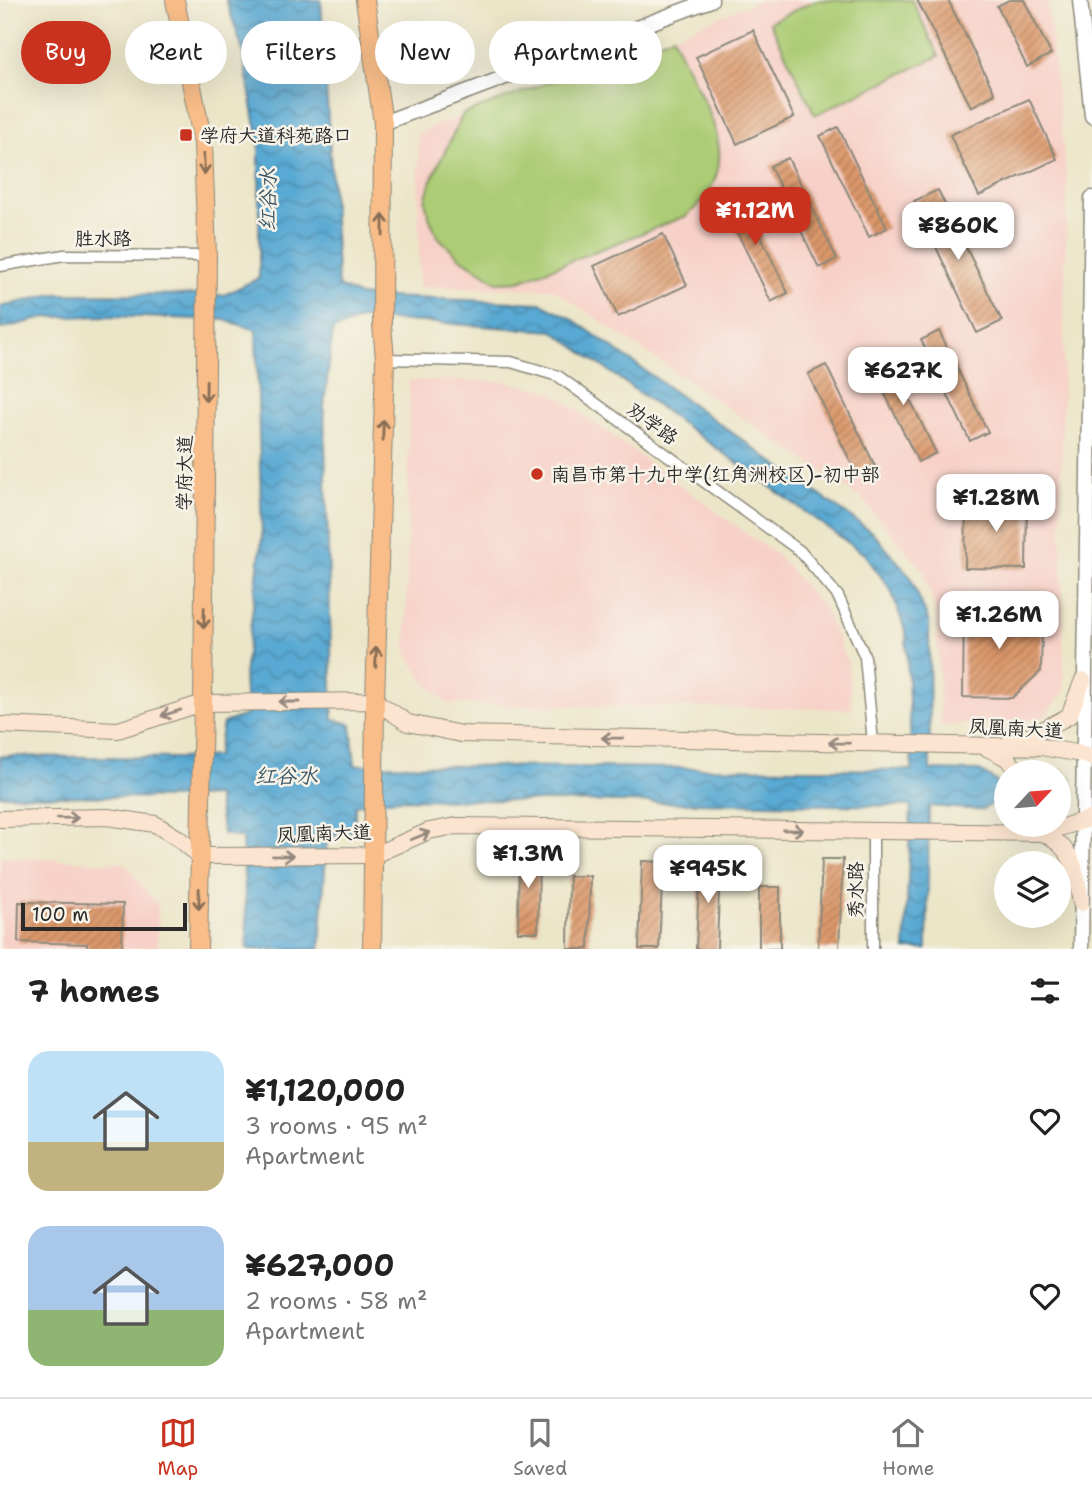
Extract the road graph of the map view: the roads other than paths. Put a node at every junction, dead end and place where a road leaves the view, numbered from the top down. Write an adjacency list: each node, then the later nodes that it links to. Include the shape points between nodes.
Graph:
1 (175, 0): 8 (main road, 学府大道, one-way to 8, via 203,143)
2 (365, 0): 6 (main road)
3 (711, 0): 6 (street)
4 (1080, 0): 5 (street)
5 (1092, 116)
6 (383, 123): 11 (main road, one-way to 6)
7 (1092, 198): 10 (street)
8 (207, 256): 9 (street, 胜水路, via 64,255); 15 (main road, 学府大道, one-way to 15)
9 (0, 266)
10 (1091, 287): 12 (street)
11 (385, 359): 14 (main road, one-way to 11); 17 (street, 劝学路, via 511,362 558,376 800,551 838,596 865,657)
12 (1088, 633): 13 (street)
13 (1083, 680): 18 (main road, via 1069,716 1033,735); 19 (street)
14 (375, 701): 15 (main road, one-way to 15); 17 (main road, one-way to 14, via 461,734 408,723); 28 (main road)
15 (203, 703): 16 (main road, one-way to 16, via 118,730); 29 (main road, 学府大道)
16 (0, 725)
17 (873, 743): 18 (main road, 凤凰南大道)
18 (981, 746): 19 (main road, 凤凰南大道, via 1041,747); 20 (main road)
19 (1087, 756): 22 (street)
20 (1009, 760)
21 (0, 819): 29 (main road, one-way to 29, via 108,817 155,824)
22 (1087, 819): 30 (street)
23 (994, 827): 25 (main road)
24 (873, 831): 25 (main road, 凤凰南大道); 28 (main road, 凤凰南大道, one-way to 24, via 429,831 456,825); 33 (street, 秀水路)
25 (982, 832): 26 (main road)
26 (994, 832)
27 (1051, 837): 30 (main road, via 1066,849 1075,867)
28 (373, 855): 29 (main road, 凤凰南大道, one-way to 28); 32 (main road)
29 (200, 856): 31 (main road, 学府大道, one-way to 31)
30 (1085, 910): 34 (street)
31 (198, 949)
32 (372, 949)
33 (873, 949)
34 (1081, 949)

